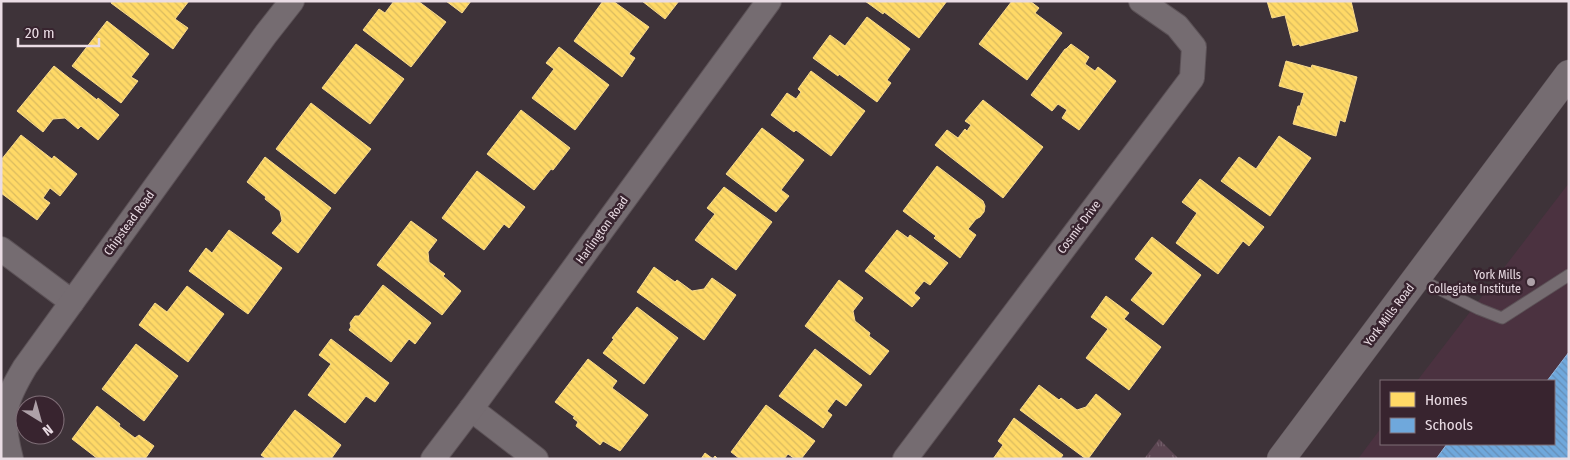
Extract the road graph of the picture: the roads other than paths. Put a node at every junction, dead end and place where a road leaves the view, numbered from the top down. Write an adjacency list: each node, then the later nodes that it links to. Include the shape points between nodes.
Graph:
1 (292, 1): 8 (street, Chipstead Road)
2 (769, 1): 9 (street, Harlington Road)
3 (1141, 1): 13 (street, Cosmic Drive, via 1176,26 1194,47 1192,78)
4 (1569, 74): 7 (main road, York Mills Road)
5 (1, 249): 8 (street)
6 (1569, 275): 7 (lane, via 1502,318)
7 (1417, 278): 14 (main road, York Mills Road)
8 (72, 302): 10 (street, Chipstead Road, via 9,393 2,418)
9 (472, 409): 11 (street, Harlington Road); 12 (street)
10 (11, 459)
11 (433, 459)
12 (536, 459)
13 (905, 459)
14 (1281, 459)

